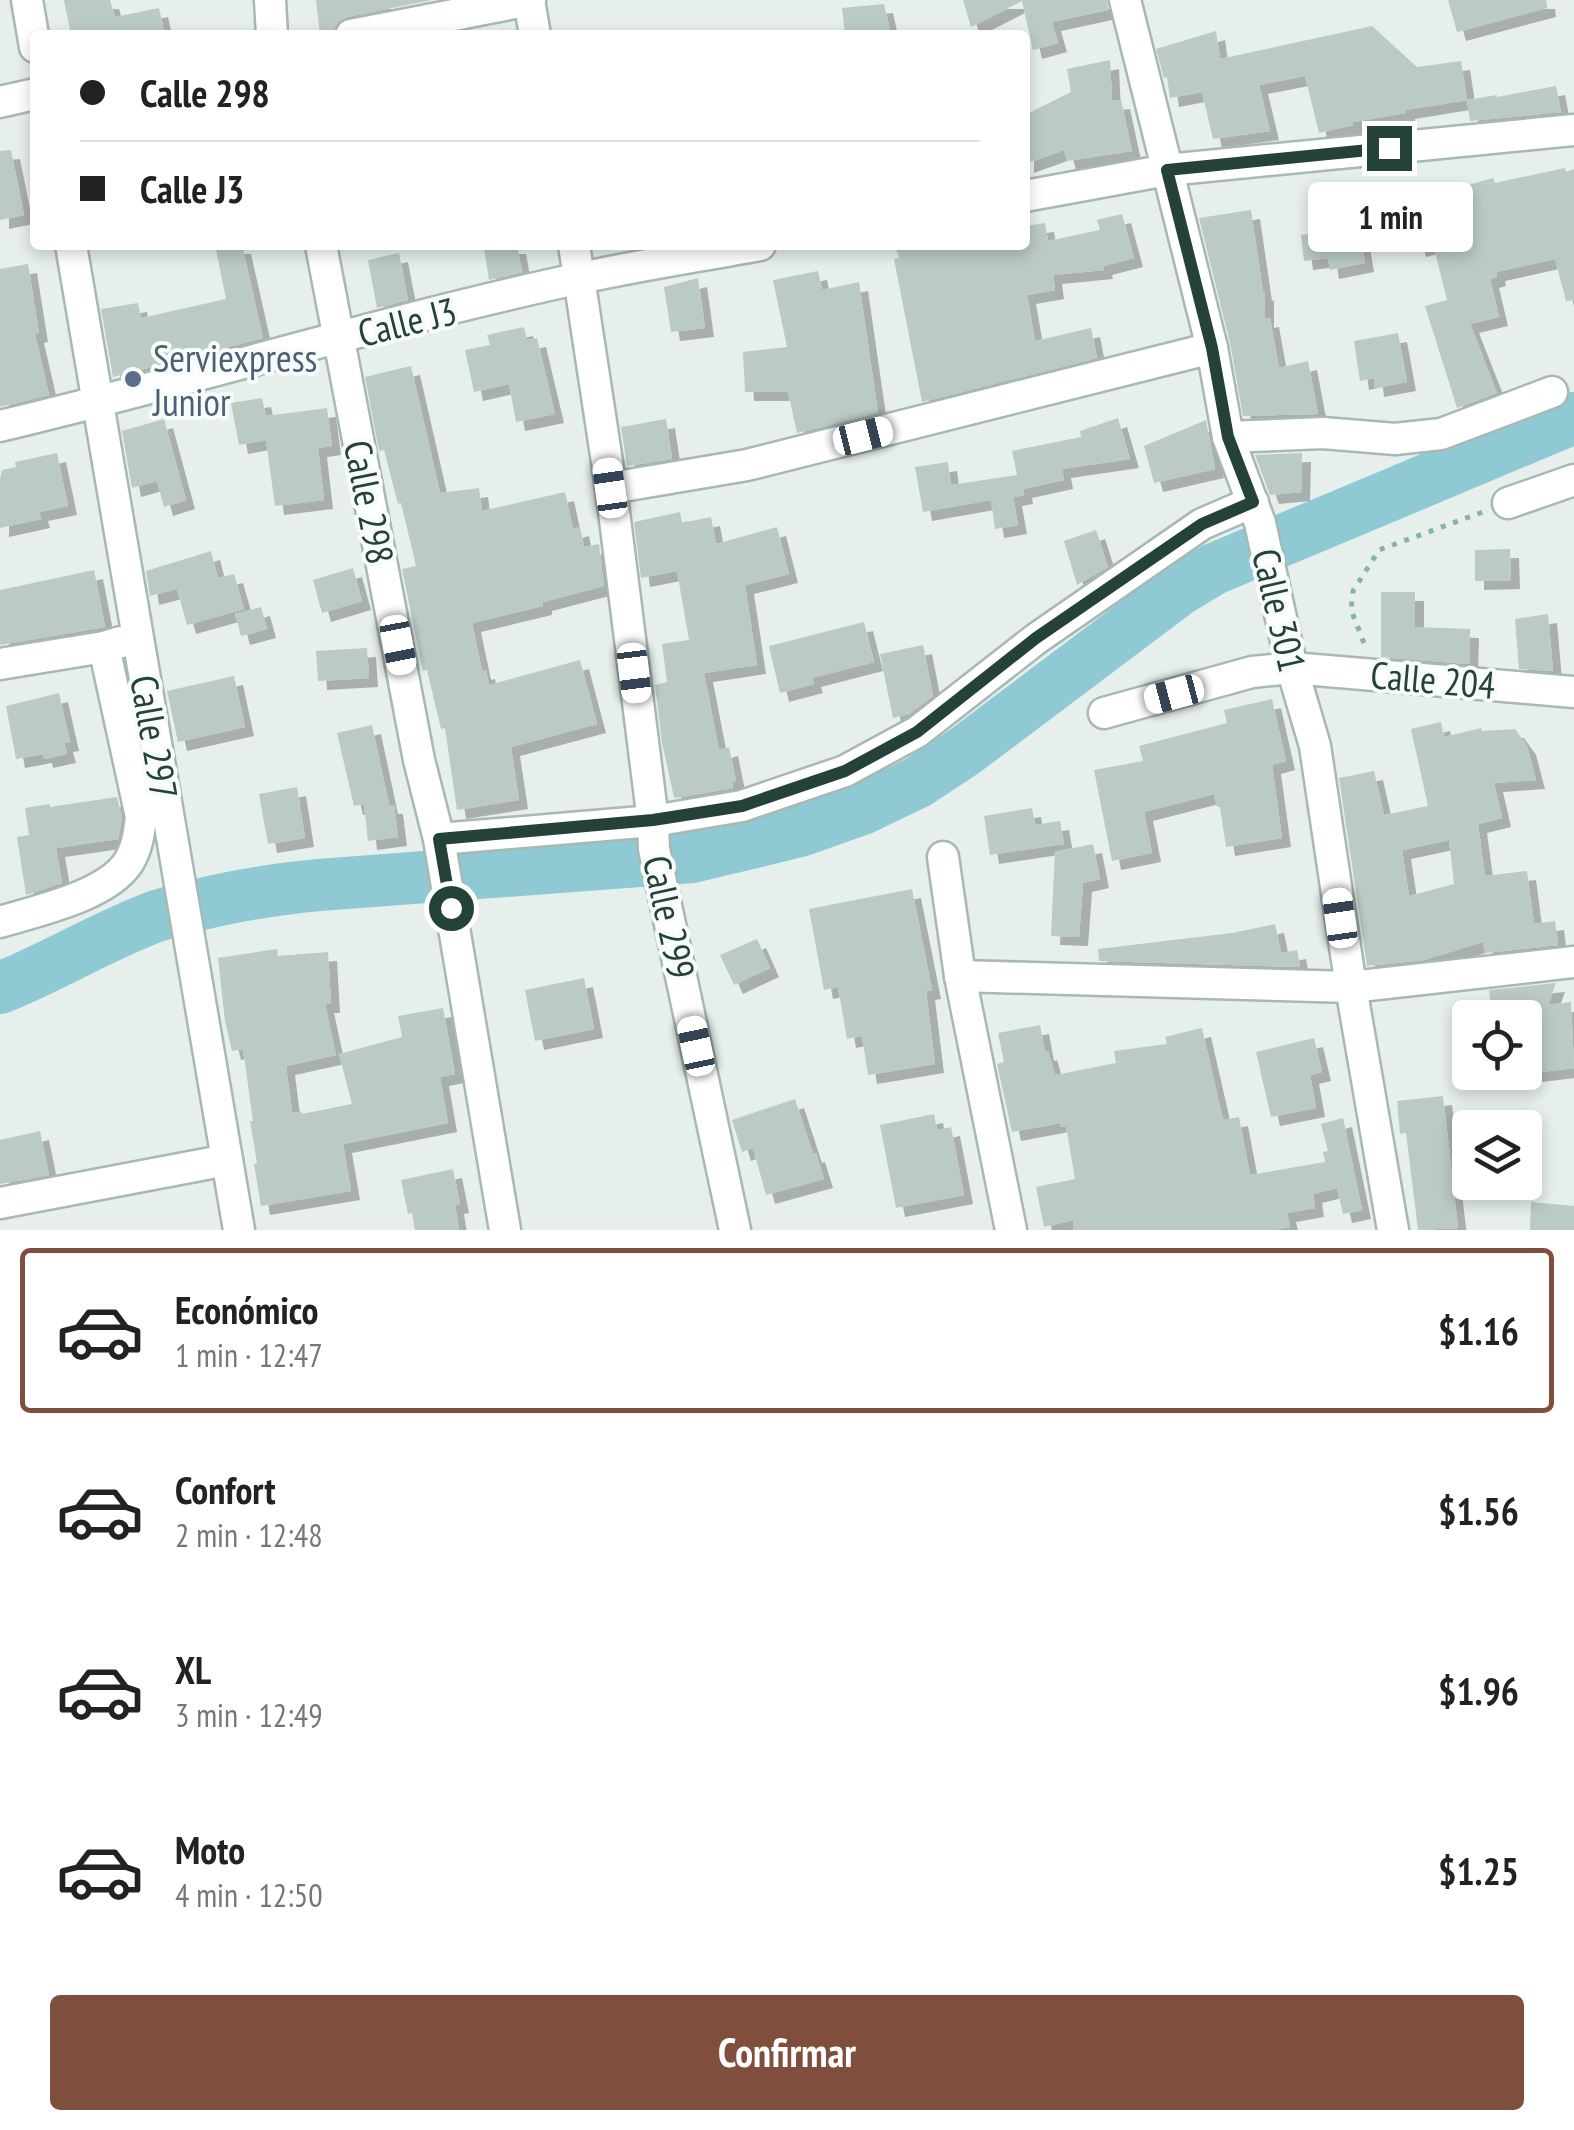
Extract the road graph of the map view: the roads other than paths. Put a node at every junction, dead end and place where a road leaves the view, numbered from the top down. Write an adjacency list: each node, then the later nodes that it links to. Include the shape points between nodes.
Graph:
1 (26, 0): 5 (street)
2 (270, 0): 6 (street)
3 (530, 0): 7 (street); 8 (street)
4 (1125, 0): 12 (street, Calle 301)
5 (32, 30)
6 (272, 30)
7 (377, 30)
8 (535, 30)
9 (30, 95): 10 (street)
10 (0, 102)
11 (1574, 130): 12 (street)
12 (1167, 170): 13 (street); 20 (street, Calle 301)
13 (1030, 195)
14 (71, 250): 22 (street, Calle 297)
15 (323, 250): 19 (street, Calle 298)
16 (575, 250): 18 (street, Calle 299)
17 (733, 250): 18 (street, Calle J3)
18 (580, 278): 19 (street, Calle J3); 26 (street, Calle 299)
19 (339, 338): 22 (street, Calle J3); 36 (street, Calle 298)
20 (1212, 348): 24 (street, Calle 301); 26 (street, via 746,465)
21 (1552, 392): 24 (street, via 1442,434)
22 (99, 402): 23 (street, Calle J3); 29 (street, Calle 297)
23 (0, 426)
24 (1228, 437): 28 (street, Calle 301)
25 (1574, 480): 27 (street)
26 (610, 488): 35 (street, Calle 299)
27 (1508, 503)
28 (1256, 513): 32 (street, Calle 301); 35 (street, via 1202,524 1036,638 917,732 845,771)
29 (138, 637): 30 (street); 42 (street, Calle 297)
30 (104, 647): 31 (street); 38 (street, via 141,818 138,842 126,866 104,884)
31 (0, 664)
32 (1292, 668): 33 (street, Calle 204); 34 (street, Calle 204, via 1252,672); 41 (street, Calle 301, via 1315,746)
33 (1574, 692)
34 (1104, 713)
35 (653, 835): 36 (street); 46 (street, Calle 299)
36 (439, 841): 45 (street, Calle 298)
37 (943, 857): 40 (street)
38 (0, 922)
39 (1574, 962): 41 (street)
40 (960, 976): 41 (street); 47 (street)
41 (1351, 988): 48 (street, Calle 301)
42 (227, 1160): 43 (street); 44 (street, Calle 297)
43 (0, 1202)
44 (239, 1230)
45 (505, 1230)
46 (735, 1230)
47 (1011, 1230)
48 (1394, 1230)

